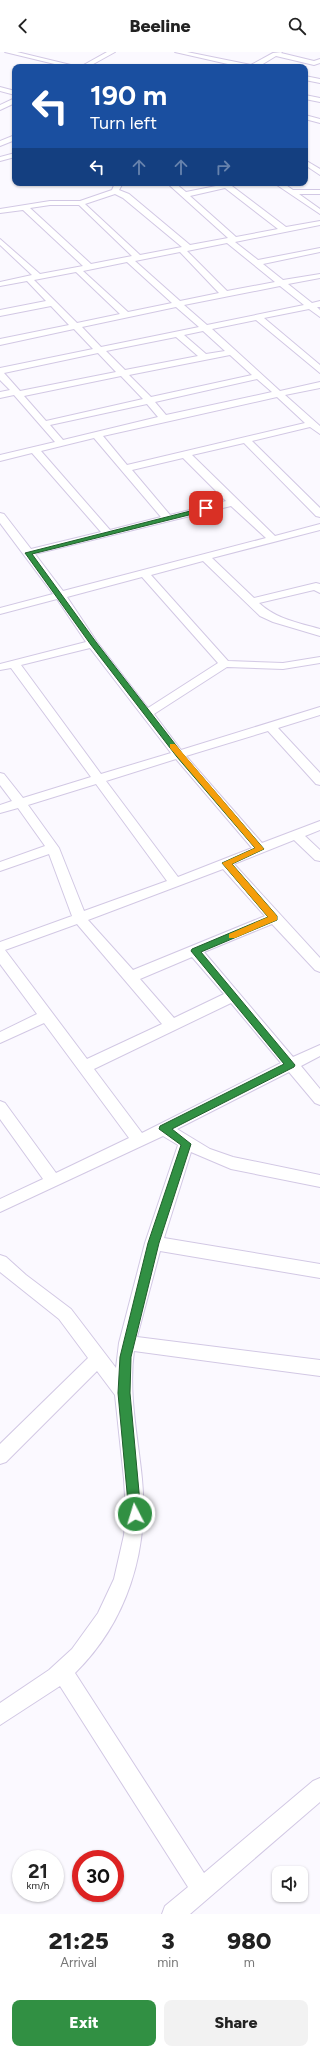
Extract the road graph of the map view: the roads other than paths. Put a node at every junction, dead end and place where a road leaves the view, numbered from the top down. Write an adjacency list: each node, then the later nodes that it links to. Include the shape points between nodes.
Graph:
1 (8, 52): 6 (street); 7 (street)
2 (94, 52): 8 (street)
3 (112, 52): 8 (street)
4 (178, 52): 10 (street)
5 (277, 53): 11 (street, via 314,63); 15 (street)
6 (27, 54): 12 (street)
7 (0, 55)
8 (106, 55): 13 (street)
9 (222, 56): 10 (street)
10 (215, 60): 14 (street)
11 (320, 61)
12 (65, 64)
13 (89, 64)
14 (236, 64)
15 (257, 64)
16 (308, 79): 17 (street)
17 (320, 81)
18 (0, 89): 19 (street)
19 (12, 92)
20 (308, 98): 21 (street)
21 (320, 100)
22 (12, 102): 23 (street)
23 (0, 109): 24 (street)
24 (8, 111)
25 (308, 118): 26 (street)
26 (320, 121)
27 (12, 138): 28 (street)
28 (0, 144)
29 (0, 150): 30 (street)
30 (12, 153)
31 (12, 155): 32 (street)
32 (0, 159)
33 (317, 166): 34 (street)
34 (320, 173)
35 (118, 186): 40 (street)
36 (174, 186): 43 (street)
37 (221, 186): 43 (street)
38 (226, 186): 49 (street)
39 (283, 186): 41 (street)
40 (115, 191): 44 (street); 53 (street, via 126,196)
41 (292, 192): 42 (street); 47 (street)
42 (320, 192)
43 (184, 195): 51 (street)
44 (81, 203): 45 (street); 55 (street)
45 (26, 208): 46 (street); 57 (street)
46 (0, 211)
47 (320, 212)
48 (316, 224): 49 (street); 50 (street)
49 (283, 230): 51 (street)
50 (320, 230)
51 (231, 240): 53 (street); 56 (street)
52 (0, 241): 60 (street)
53 (184, 248): 55 (street); 63 (street)
54 (320, 250): 56 (street)
55 (133, 258): 57 (street); 64 (street)
56 (256, 263): 62 (street)
57 (88, 266): 58 (street)
58 (77, 268): 60 (street); 70 (street)
59 (320, 276): 62 (street)
60 (32, 277): 61 (street); 65 (street)
61 (0, 284)
62 (281, 284): 63 (street); 67 (street)
63 (225, 294): 64 (street)
64 (178, 303): 70 (street); 73 (street)
65 (51, 304): 68 (street); 72 (street)
66 (320, 304): 67 (street)
67 (310, 306): 69 (street); 71 (street)
68 (0, 313)
69 (320, 314)
70 (126, 315): 72 (street)
71 (258, 317): 73 (street); 79 (street)
72 (75, 326): 75 (street); 76 (street)
73 (204, 327): 74 (street); 77 (street)
74 (177, 333): 76 (street); 78 (street)
75 (0, 342)
76 (97, 350): 80 (street); 82 (street)
77 (231, 352): 78 (street); 83 (street)
78 (204, 357): 82 (street)
79 (320, 370)
80 (0, 371)
81 (0, 374): 85 (street)
82 (123, 375): 85 (street); 88 (street)
83 (258, 376): 86 (street); 88 (street)
84 (320, 384): 86 (street)
85 (17, 393): 87 (street); 90 (street)
86 (278, 394): 89 (street); 91 (street)
87 (0, 395)
88 (149, 400): 89 (street); 90 (street)
89 (164, 418): 93 (street)
90 (44, 424): 95 (street)
91 (312, 424): 92 (street); 94 (street)
92 (320, 431)
93 (96, 434): 95 (street); 99 (street)
94 (246, 440): 97 (street); 101 (street)
95 (61, 443): 96 (street)
96 (34, 449): 98 (street); 105 (street)
97 (185, 454): 99 (street); 100 (street)
98 (0, 458)
99 (127, 468): 103 (street)
100 (233, 502): 103 (street); 106 (street)
101 (320, 514)
102 (0, 516): 107 (street)
103 (167, 518): 105 (street)
104 (320, 527): 106 (street)
105 (107, 533): 107 (street)
106 (273, 539): 108 (street)
107 (28, 553): 111 (street)
108 (205, 557): 109 (street); 112 (street)
109 (144, 573): 111 (street); 118 (street)
110 (319, 587): 112 (street)
111 (60, 595): 113 (street); 115 (street)
112 (252, 602): 114 (street, via 270,617)
113 (0, 611)
114 (320, 633)
115 (94, 644): 117 (street); 121 (street)
116 (320, 660): 118 (street, via 283,666)
117 (14, 664): 119 (street); 125 (street)
118 (225, 664): 121 (street)
119 (0, 667)
120 (320, 711): 122 (street)
121 (148, 713): 123 (street)
122 (270, 726): 123 (street); 126 (street)
123 (179, 755): 125 (street); 132 (street)
124 (0, 778): 127 (street)
125 (98, 779): 127 (street); 136 (street)
126 (320, 781)
127 (21, 803): 128 (street); 131 (street)
128 (0, 809)
129 (320, 825): 130 (street)
130 (296, 835): 132 (street); 133 (street)
131 (53, 848): 135 (street); 138 (street)
132 (260, 849): 134 (street)
133 (320, 857)
134 (226, 863): 136 (street); 137 (street)
135 (0, 867)
136 (175, 883): 138 (street)
137 (274, 918): 140 (street); 142 (street)
138 (80, 919): 139 (street); 143 (street)
139 (0, 948)
140 (195, 951): 143 (street); 144 (street)
141 (0, 954): 145 (street)
142 (320, 967)
143 (130, 977): 146 (street)
144 (233, 996): 146 (street); 149 (street)
145 (47, 1016): 147 (street); 150 (street)
146 (171, 1024): 150 (street)
147 (0, 1038)
148 (320, 1050): 149 (street)
149 (290, 1065): 151 (street); 153 (street)
150 (84, 1067): 154 (street)
151 (320, 1099)
152 (0, 1107): 156 (street)
153 (164, 1129): 154 (street); 155 (street)
154 (139, 1140): 156 (street)
155 (186, 1144): 157 (street, via 231,1164); 159 (street)
156 (53, 1181): 158 (street)
157 (320, 1182)
158 (0, 1206)
159 (153, 1243): 161 (street); 162 (street)
160 (0, 1262): 163 (street, via 65,1314)
161 (320, 1271)
162 (128, 1343): 164 (street); 165 (street)
163 (98, 1359): 165 (street); 166 (street)
164 (320, 1368)
165 (124, 1393): 167 (street, via 135,1514 132,1550 121,1585 105,1621 84,1650)
166 (0, 1456)
167 (62, 1671): 168 (street); 170 (street)
168 (0, 1715)
169 (320, 1788): 170 (street)
170 (202, 1889): 171 (street)
171 (173, 1914)

